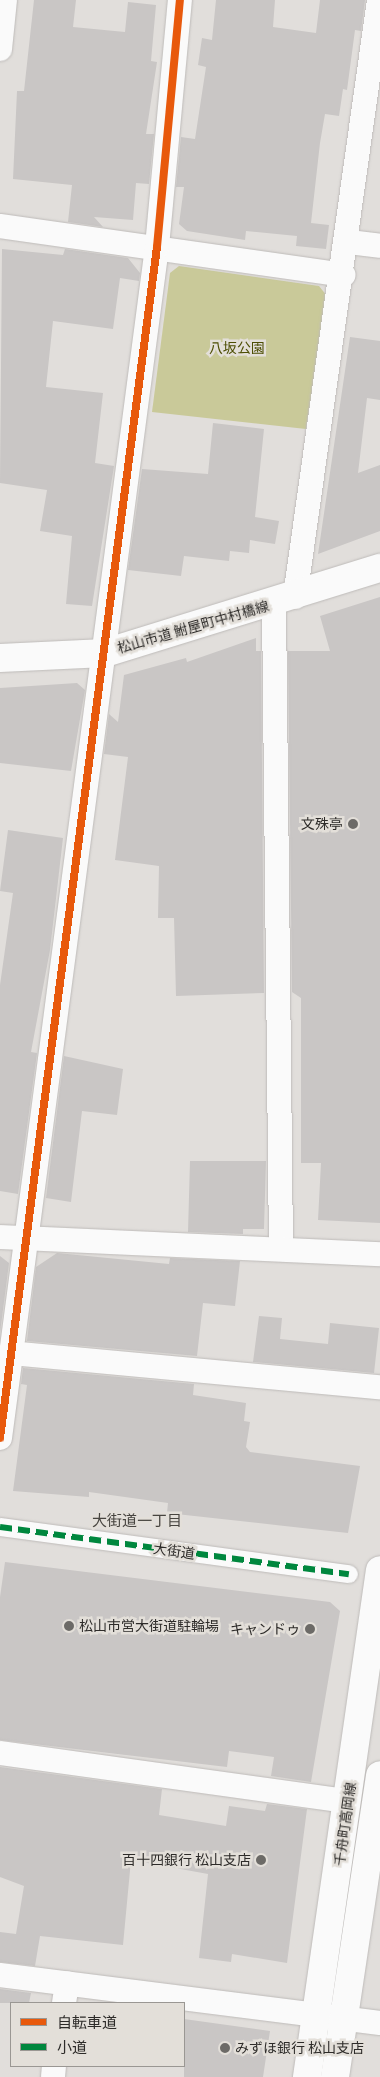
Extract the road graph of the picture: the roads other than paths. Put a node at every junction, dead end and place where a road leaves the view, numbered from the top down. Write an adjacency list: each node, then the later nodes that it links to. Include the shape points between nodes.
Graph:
1 (4, 0): 4 (street)
2 (180, 0): 8 (street)
3 (379, 0): 6 (street)
4 (0, 50)
5 (0, 226): 8 (street)
6 (349, 242): 7 (street); 9 (street)
7 (380, 246)
8 (158, 247): 9 (street); 12 (street)
9 (344, 275): 11 (street)
10 (380, 568): 11 (street, 松山市道 鮒屋町中村橋線)
11 (285, 600): 12 (street, 松山市道 鮒屋町中村橋線); 16 (street)
12 (105, 653): 13 (street, 松山市道 鮒屋町中村橋線); 15 (street)
13 (0, 658)
14 (0, 1237): 15 (street)
15 (27, 1238): 16 (street); 18 (street)
16 (281, 1247): 17 (street)
17 (380, 1254)
18 (10, 1353): 19 (street); 20 (street)
19 (380, 1387)
20 (0, 1438)
21 (0, 1527): 23 (street, 大街道)
22 (380, 1570): 26 (street, 千舟町高岡線)
23 (349, 1574)
24 (0, 1753): 26 (street)
25 (380, 1775): 27 (street, 千舟町高岡線)
26 (348, 1801): 27 (street); 32 (street, 千舟町高岡線)
27 (376, 1805): 33 (street, 千舟町高岡線)
28 (0, 1974): 29 (street)
29 (65, 1993): 30 (street)
30 (178, 2002)
31 (185, 2003): 32 (street)
32 (316, 2013): 33 (street); 35 (street, 千舟町高岡線)
33 (344, 2018): 34 (street); 36 (street, 千舟町高岡線)
34 (380, 2023)
35 (307, 2077)
36 (335, 2077)

